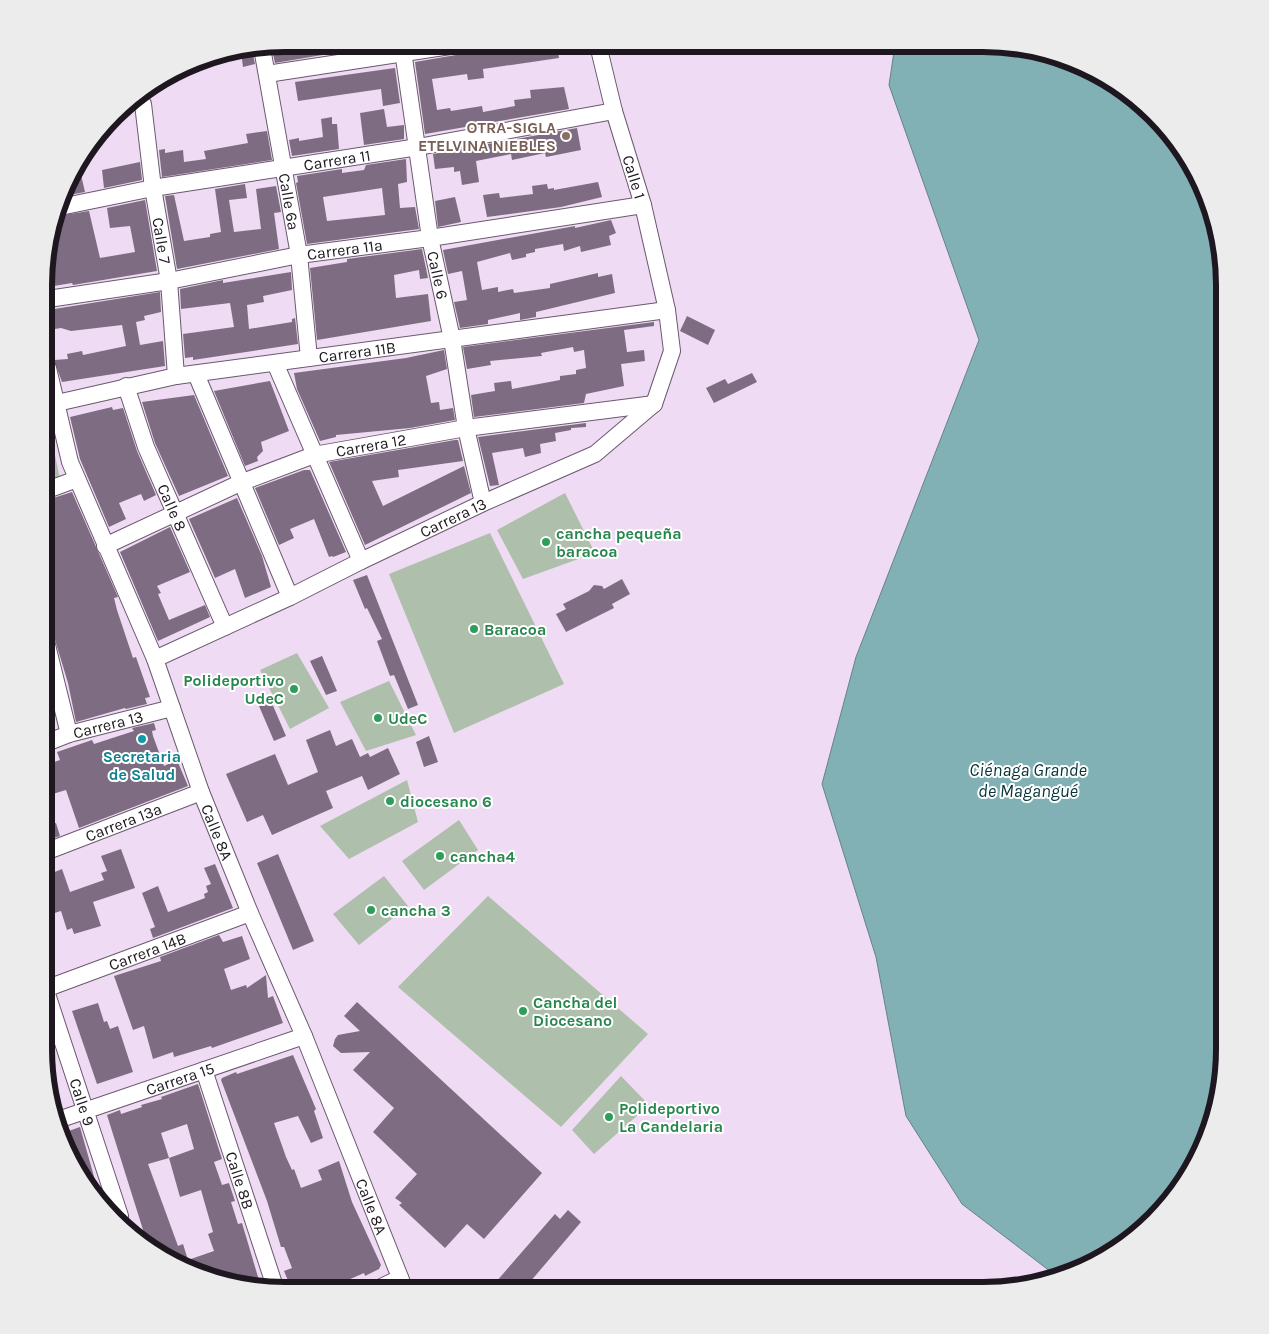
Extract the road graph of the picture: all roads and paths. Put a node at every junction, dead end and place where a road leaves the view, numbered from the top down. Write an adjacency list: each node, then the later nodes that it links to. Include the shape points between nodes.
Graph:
1 (382, 52): 5 (street)
2 (404, 52): 8 (street, Calle 6)
3 (600, 52): 7 (street, Calle 1)
4 (263, 53): 5 (street, Calle 6a)
5 (267, 74): 9 (street, Calle 6a)
6 (143, 104): 10 (street, Calle 7)
7 (614, 111): 8 (street, Carrera 11); 11 (street, Calle 1)
8 (418, 147): 9 (street, Carrera 11); 13 (street, Calle 6)
9 (285, 168): 10 (street, Carrera 11); 14 (street, Calle 6a)
10 (153, 188): 12 (street, Carrera 11); 15 (street, Calle 7)
11 (642, 205): 13 (street, Carrera 11a); 17 (street, Calle 1)
12 (67, 206)
13 (430, 238): 14 (street, Carrera 11a); 18 (street, Calle 6)
14 (299, 255): 15 (street, Carrera 11a); 19 (street, Calle 6a)
15 (169, 281): 16 (street, Carrera 11a); 22 (street, Calle 7)
16 (52, 298)
17 (667, 310): 18 (street, Carrera 11B); 25 (street, via 672,351)
18 (452, 339): 19 (street, Carrera 11B); 26 (street, Calle 6)
19 (309, 358): 20 (street, Carrera 11B)
20 (275, 363): 21 (street, Carrera 11B); 27 (street)
21 (196, 374): 22 (street, Carrera 11B); 29 (street)
22 (176, 376): 23 (street, Carrera 11B)
23 (126, 386): 24 (street, Carrera 11B); 32 (street, Calle 8, via 146,447)
24 (52, 404): 28 (street, Calle 8A)
25 (654, 404): 26 (street, Carrera 12); 31 (street, Carrera 13, via 595,454)
26 (466, 428): 27 (street, Carrera 12); 31 (street, Calle 6)
27 (314, 455): 29 (street, Carrera 12); 34 (street)
28 (77, 479): 30 (street); 33 (street, Calle 8A)
29 (240, 482): 32 (street, Carrera 12); 35 (street)
30 (52, 488)
31 (484, 504): 34 (street, Carrera 13)
32 (176, 512): 33 (street, Carrera 12); 36 (street, Calle 8)
33 (105, 546): 37 (street, Calle 8A)
34 (360, 561): 35 (street, Carrera 13)
35 (290, 597): 36 (street, Carrera 13)
36 (225, 627): 37 (street, Carrera 13)
37 (155, 658): 39 (street, Calle 8A)
38 (52, 665): 40 (street)
39 (172, 708): 40 (street, Carrera 13); 42 (street, Calle 8A)
40 (69, 734): 41 (street, Carrera 13)
41 (52, 741)
42 (201, 792): 43 (street, Carrera 13a); 44 (street, Calle 8A)
43 (52, 849)
44 (250, 913): 45 (street, Carrera 14B); 47 (street, Calle 8A)
45 (52, 986)
46 (52, 1011): 49 (street, Calle 9)
47 (304, 1036): 48 (street, Carrera 15); 53 (street, Calle 8A)
48 (204, 1070): 49 (street, Carrera 15); 52 (street, Calle 8B)
49 (84, 1111): 50 (street, Carrera 15); 51 (street, Calle 9)
50 (63, 1118)
51 (118, 1210)
52 (273, 1281)
53 (402, 1282)

